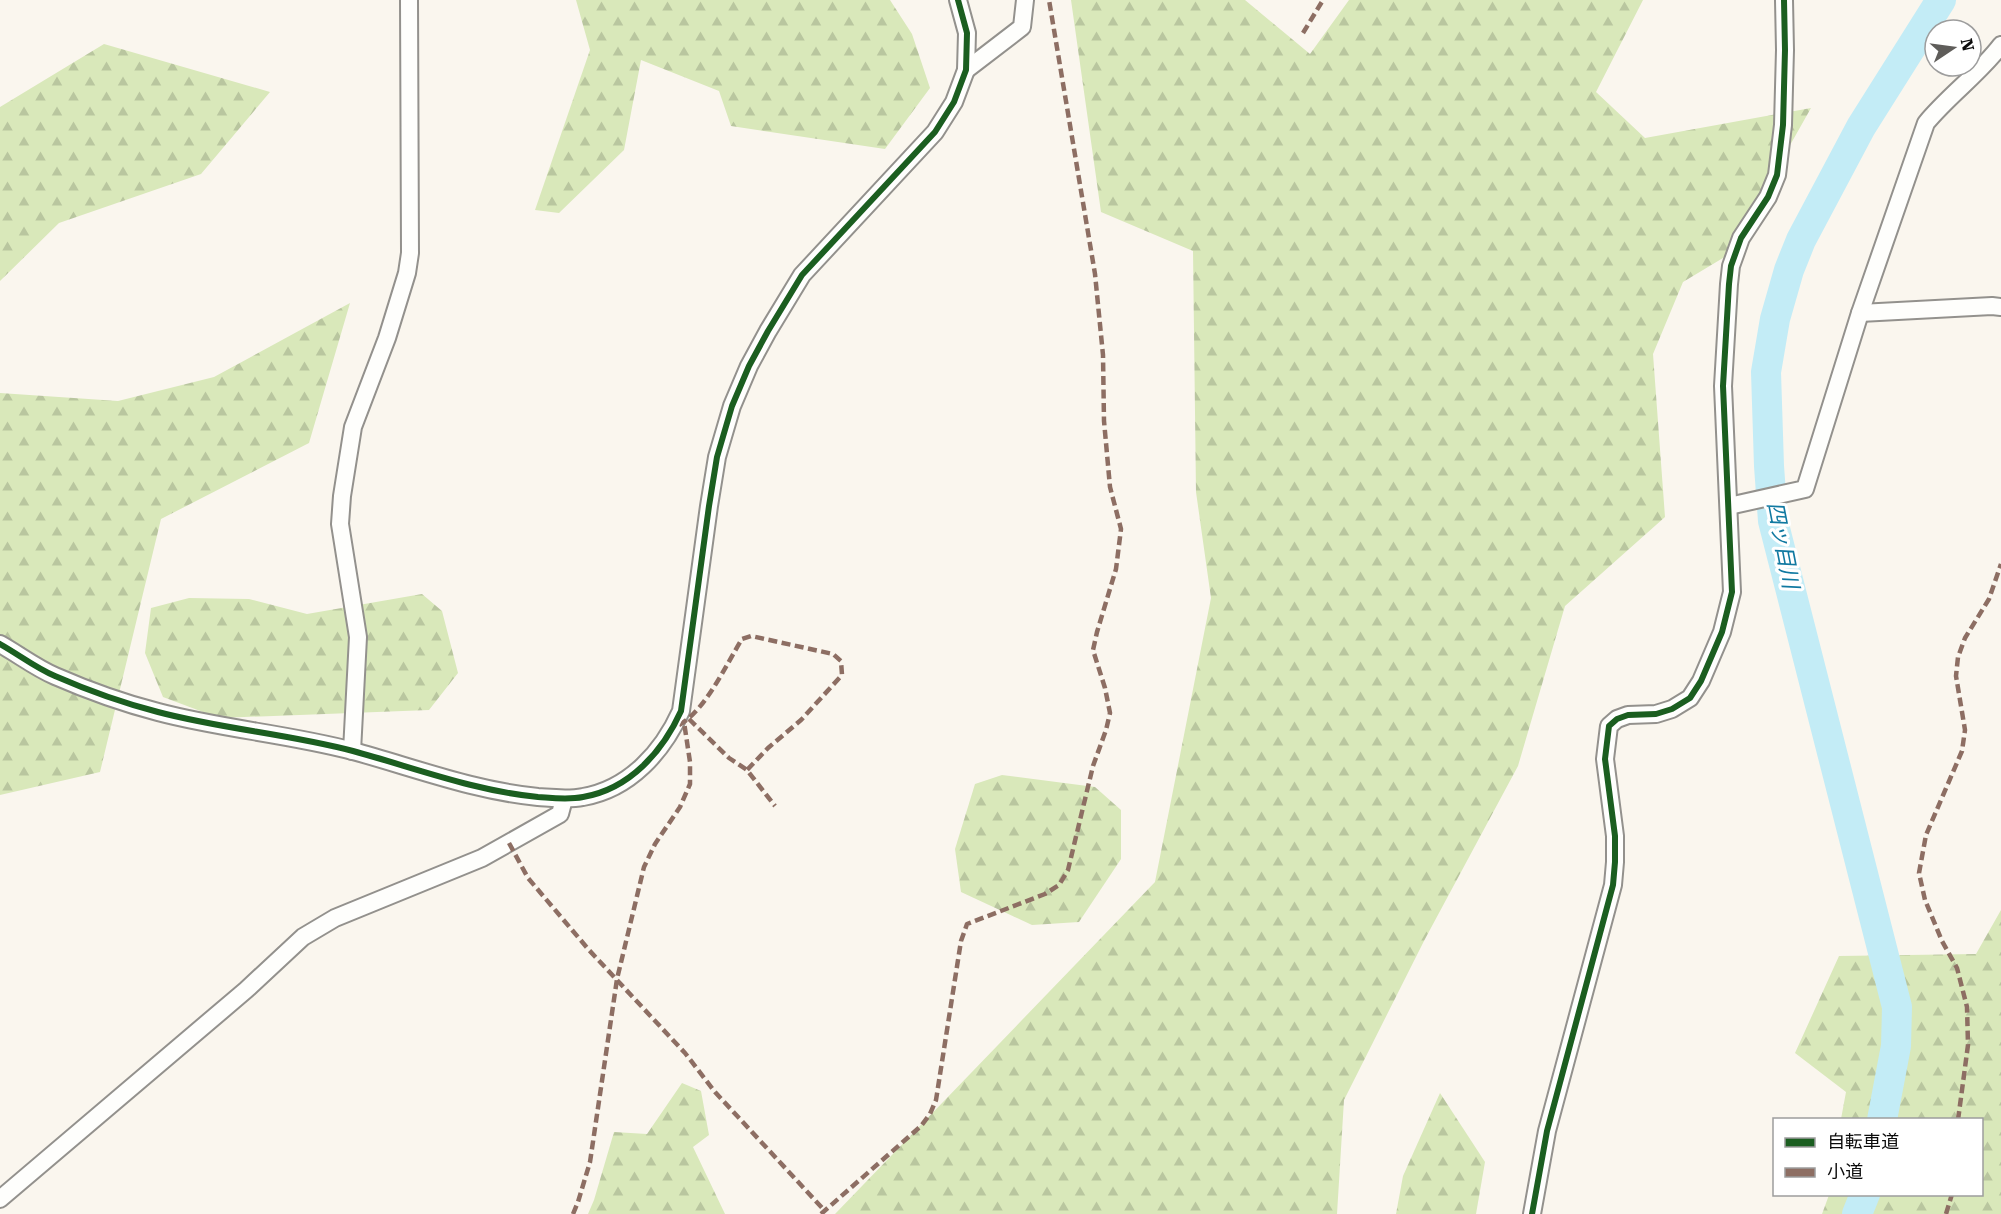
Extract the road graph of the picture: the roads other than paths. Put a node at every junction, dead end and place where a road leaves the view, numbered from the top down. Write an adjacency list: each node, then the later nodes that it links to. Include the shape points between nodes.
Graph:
1 (409, 0): 11 (street, via 410,253 387,338 353,427 341,505 340,524 358,637)
2 (958, 0): 6 (street, via 967,33)
3 (1024, 0): 6 (street, via 1022,27)
4 (1784, 0): 9 (street, via 1783,125 1777,175 1731,266 1723,386)
5 (2001, 45): 8 (street, via 1986,65 1926,123)
6 (966, 69): 12 (street, via 954,102 935,132 802,275 749,366 717,457 681,711 674,728 638,771 612,788)
7 (2001, 307): 8 (street)
8 (1860, 313): 9 (street, via 1805,489)
9 (1729, 506): 14 (street, via 1732,592 1722,632 1701,681 1690,698 1672,709 1628,715 1609,726 1605,759 1615,836 1613,885 1547,1131)
10 (0, 644): 11 (street, via 53,675 158,712)
11 (352, 751): 12 (street, via 472,786)
12 (564, 799): 13 (street, via 560,814 482,858 335,918 303,937)
13 (0, 1199)
14 (1532, 1214)

